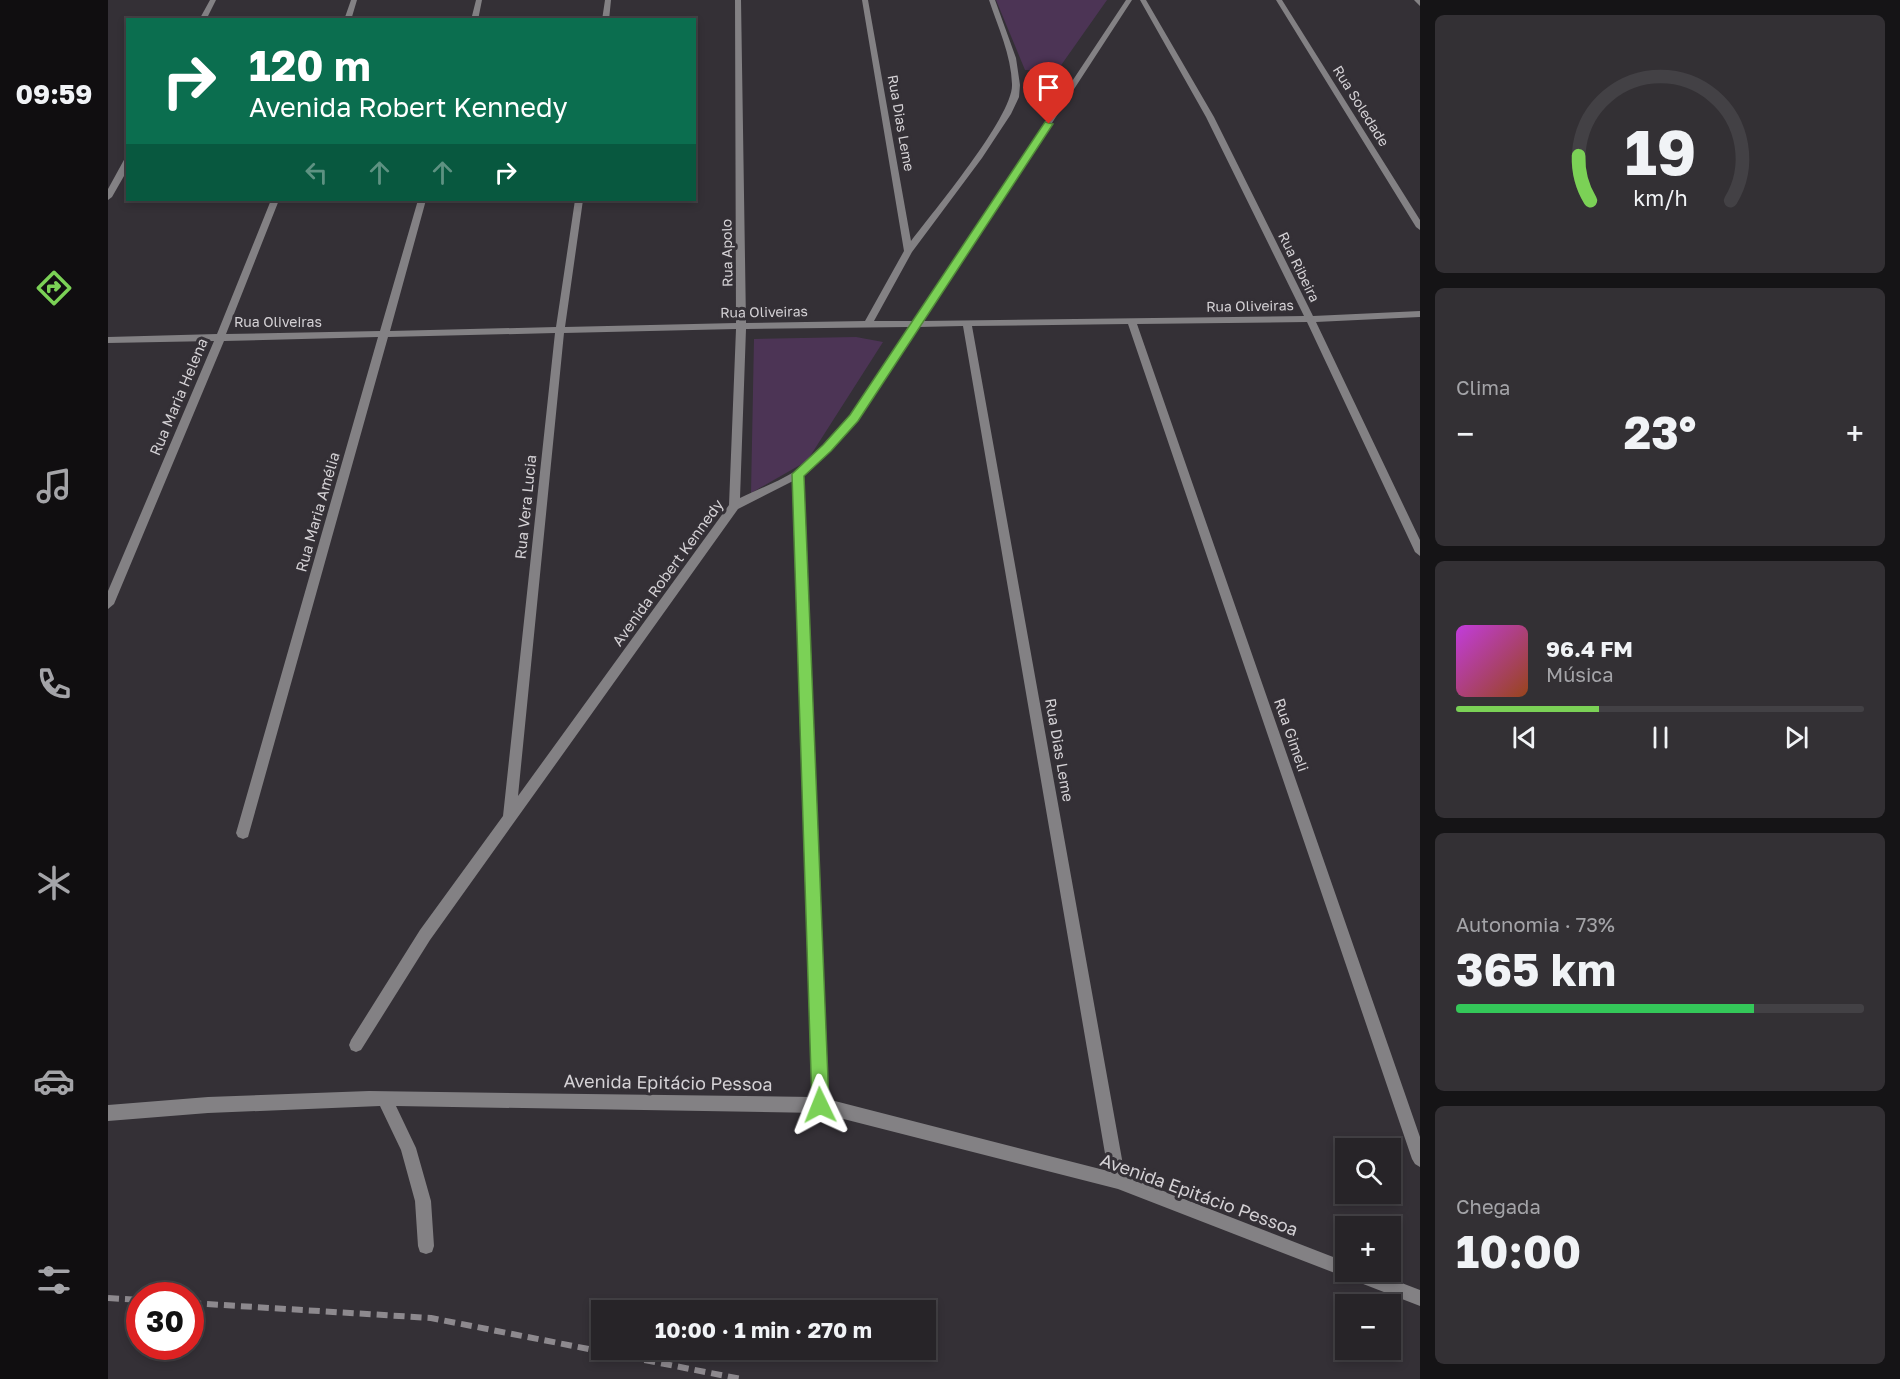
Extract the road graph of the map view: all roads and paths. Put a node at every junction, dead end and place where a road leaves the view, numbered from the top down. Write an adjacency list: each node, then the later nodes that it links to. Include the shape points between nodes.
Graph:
1 (213, 0): 13 (street)
2 (354, 0): 14 (street)
3 (479, 0): 15 (street)
4 (608, 0): 16 (street)
5 (738, 0): 30 (street, Rua Apolo)
6 (865, 0): 23 (street, Rua Dias Leme)
7 (992, 0): 23 (street, via 1012,58 1015,98 980,156)
8 (1129, 0): 28 (street, Avenida Robert Kennedy)
9 (1143, 0): 25 (street, Rua Ribeira, via 1210,117)
10 (1279, 0): 22 (street, Rua Soledade)
11 (1417, 0): 12 (street)
12 (1420, 4)
13 (203, 18)
14 (348, 18)
15 (474, 18)
16 (605, 18)
17 (126, 164): 18 (street)
18 (108, 197)
19 (275, 201): 33 (street, Rua Maria Helena)
20 (422, 201): 32 (street, Rua Maria Amélia)
21 (579, 201): 31 (street, Rua Vera Lucia)
22 (1420, 227)
23 (908, 251): 27 (street)
24 (1420, 314): 25 (street, Rua Oliveiras)
25 (1310, 319): 26 (street, Rua Oliveiras); 37 (street, Rua Ribeira)
26 (1132, 322): 29 (street, Rua Oliveiras); 45 (street, Rua Gimeli)
27 (868, 324): 28 (street, Rua Oliveiras); 30 (street, Rua Oliveiras)
28 (916, 324): 29 (street, Rua Oliveiras); 35 (street, Avenida Robert Kennedy, via 854,418)
29 (967, 325): 46 (street, Rua Dias Leme)
30 (741, 326): 31 (street, Rua Oliveiras); 36 (street, Rua Apolo)
31 (560, 330): 32 (street, Rua Oliveiras); 39 (street, Rua Vera Lucia)
32 (384, 335): 33 (street, Rua Oliveiras); 40 (street, Rua Maria Amélia)
33 (221, 336): 34 (street, Rua Oliveiras); 38 (street, Rua Maria Helena)
34 (108, 340)
35 (798, 474): 36 (street, Avenida Robert Kennedy); 43 (street)
36 (734, 506): 39 (street, Avenida Robert Kennedy)
37 (1420, 552)
38 (108, 604)
39 (508, 818): 41 (street, Avenida Robert Kennedy, via 425,935)
40 (243, 833)
41 (356, 1045)
42 (384, 1098): 43 (street, Avenida Epitácio Pessoa); 44 (street, Avenida Epitácio Pessoa); 47 (street, via 408,1148 423,1201)
43 (820, 1105): 46 (street, Avenida Epitácio Pessoa)
44 (108, 1113)
45 (1420, 1159)
46 (1118, 1181): 48 (street, Avenida Epitácio Pessoa)
47 (426, 1246)
48 (1335, 1266)
49 (1378, 1282): 50 (street)
50 (1420, 1298)

